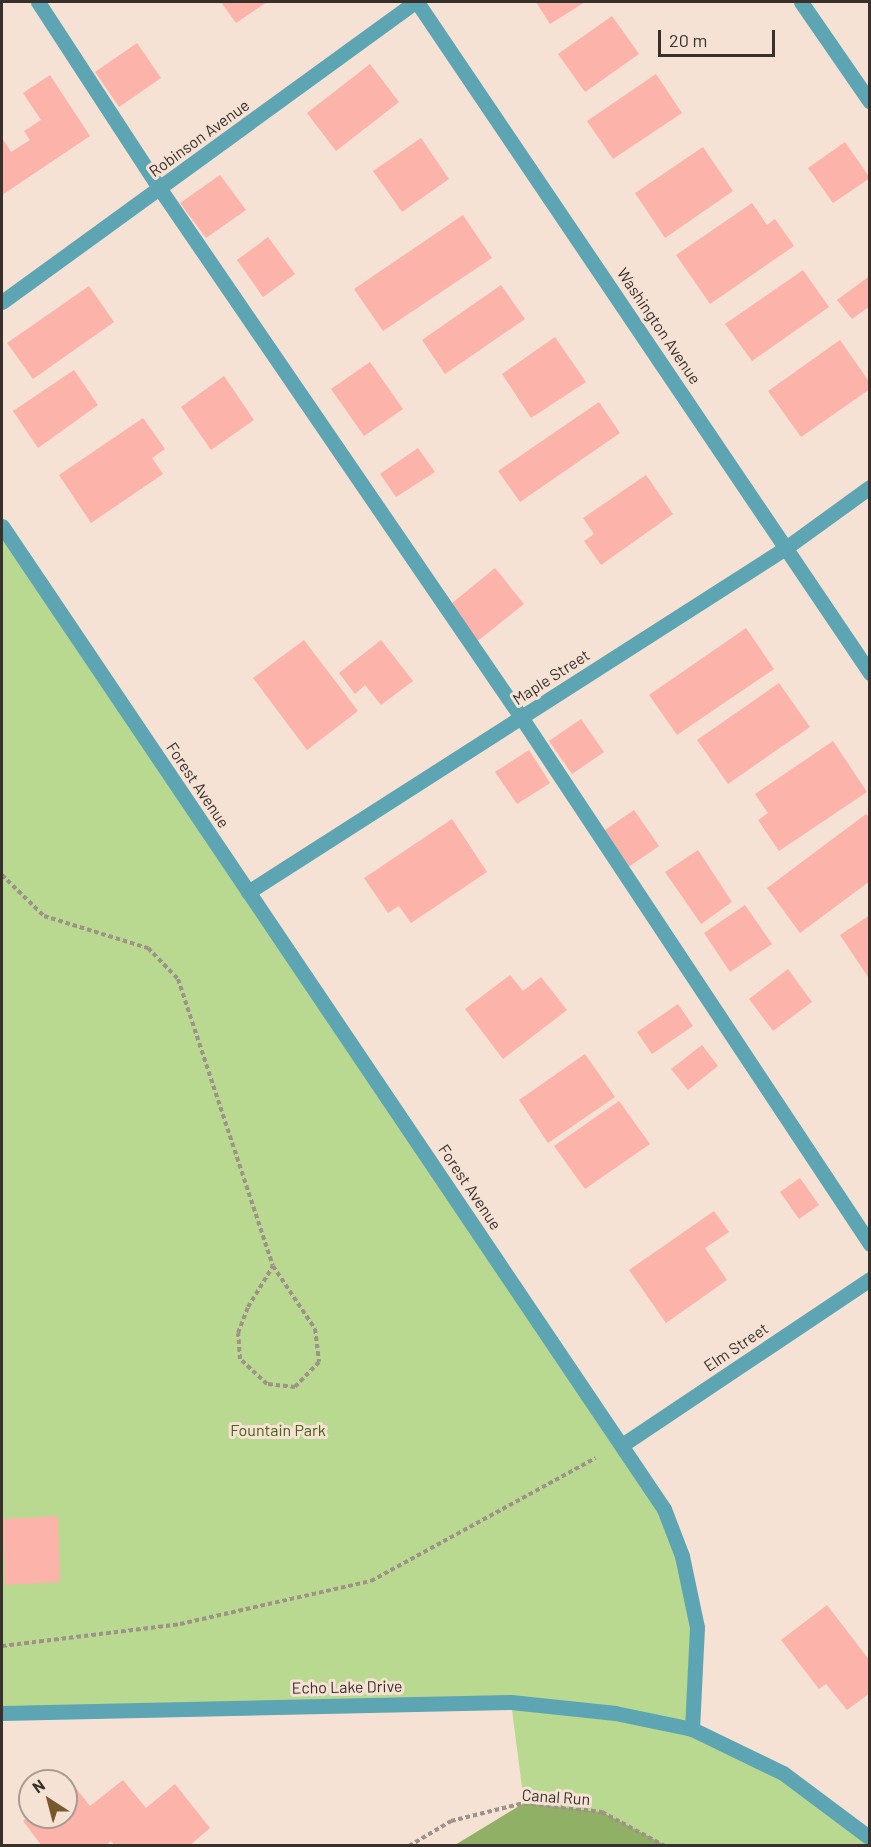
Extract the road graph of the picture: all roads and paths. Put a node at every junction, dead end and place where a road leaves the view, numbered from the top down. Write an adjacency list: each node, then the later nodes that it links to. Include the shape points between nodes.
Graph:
1 (38, 2): 5 (street)
2 (416, 2): 5 (street, Robinson Avenue); 9 (street, Washington Avenue)
3 (801, 2): 4 (street)
4 (870, 102)
5 (160, 189): 6 (street, Robinson Avenue); 11 (street)
6 (2, 302)
7 (870, 487): 9 (street, Maple Street)
8 (2, 526): 13 (street, Forest Avenue)
9 (787, 547): 10 (street, Washington Avenue); 11 (street, Maple Street)
10 (870, 673)
11 (521, 717): 13 (street, Maple Street); 14 (street)
12 (2, 875): 15 (path, via 44,916 148,948 178,979)
13 (248, 892): 17 (street, Forest Avenue)
14 (870, 1244)
15 (273, 1266): 15 (path, via 315,1329 319,1362 295,1388 267,1384 240,1359 238,1332)
16 (870, 1279): 17 (street, Elm Street)
17 (622, 1445): 18 (path, via 371,1581 180,1624); 20 (street, Forest Avenue, via 664,1509 682,1556 697,1627)
18 (2, 1646)
19 (2, 1713): 20 (street, Echo Lake Drive, via 511,1702 615,1713)
20 (692, 1729): 21 (street, via 783,1773)
21 (870, 1838)
22 (409, 1845): 23 (path, Canal Run, via 451,1821 524,1803 602,1812)
23 (665, 1845)

